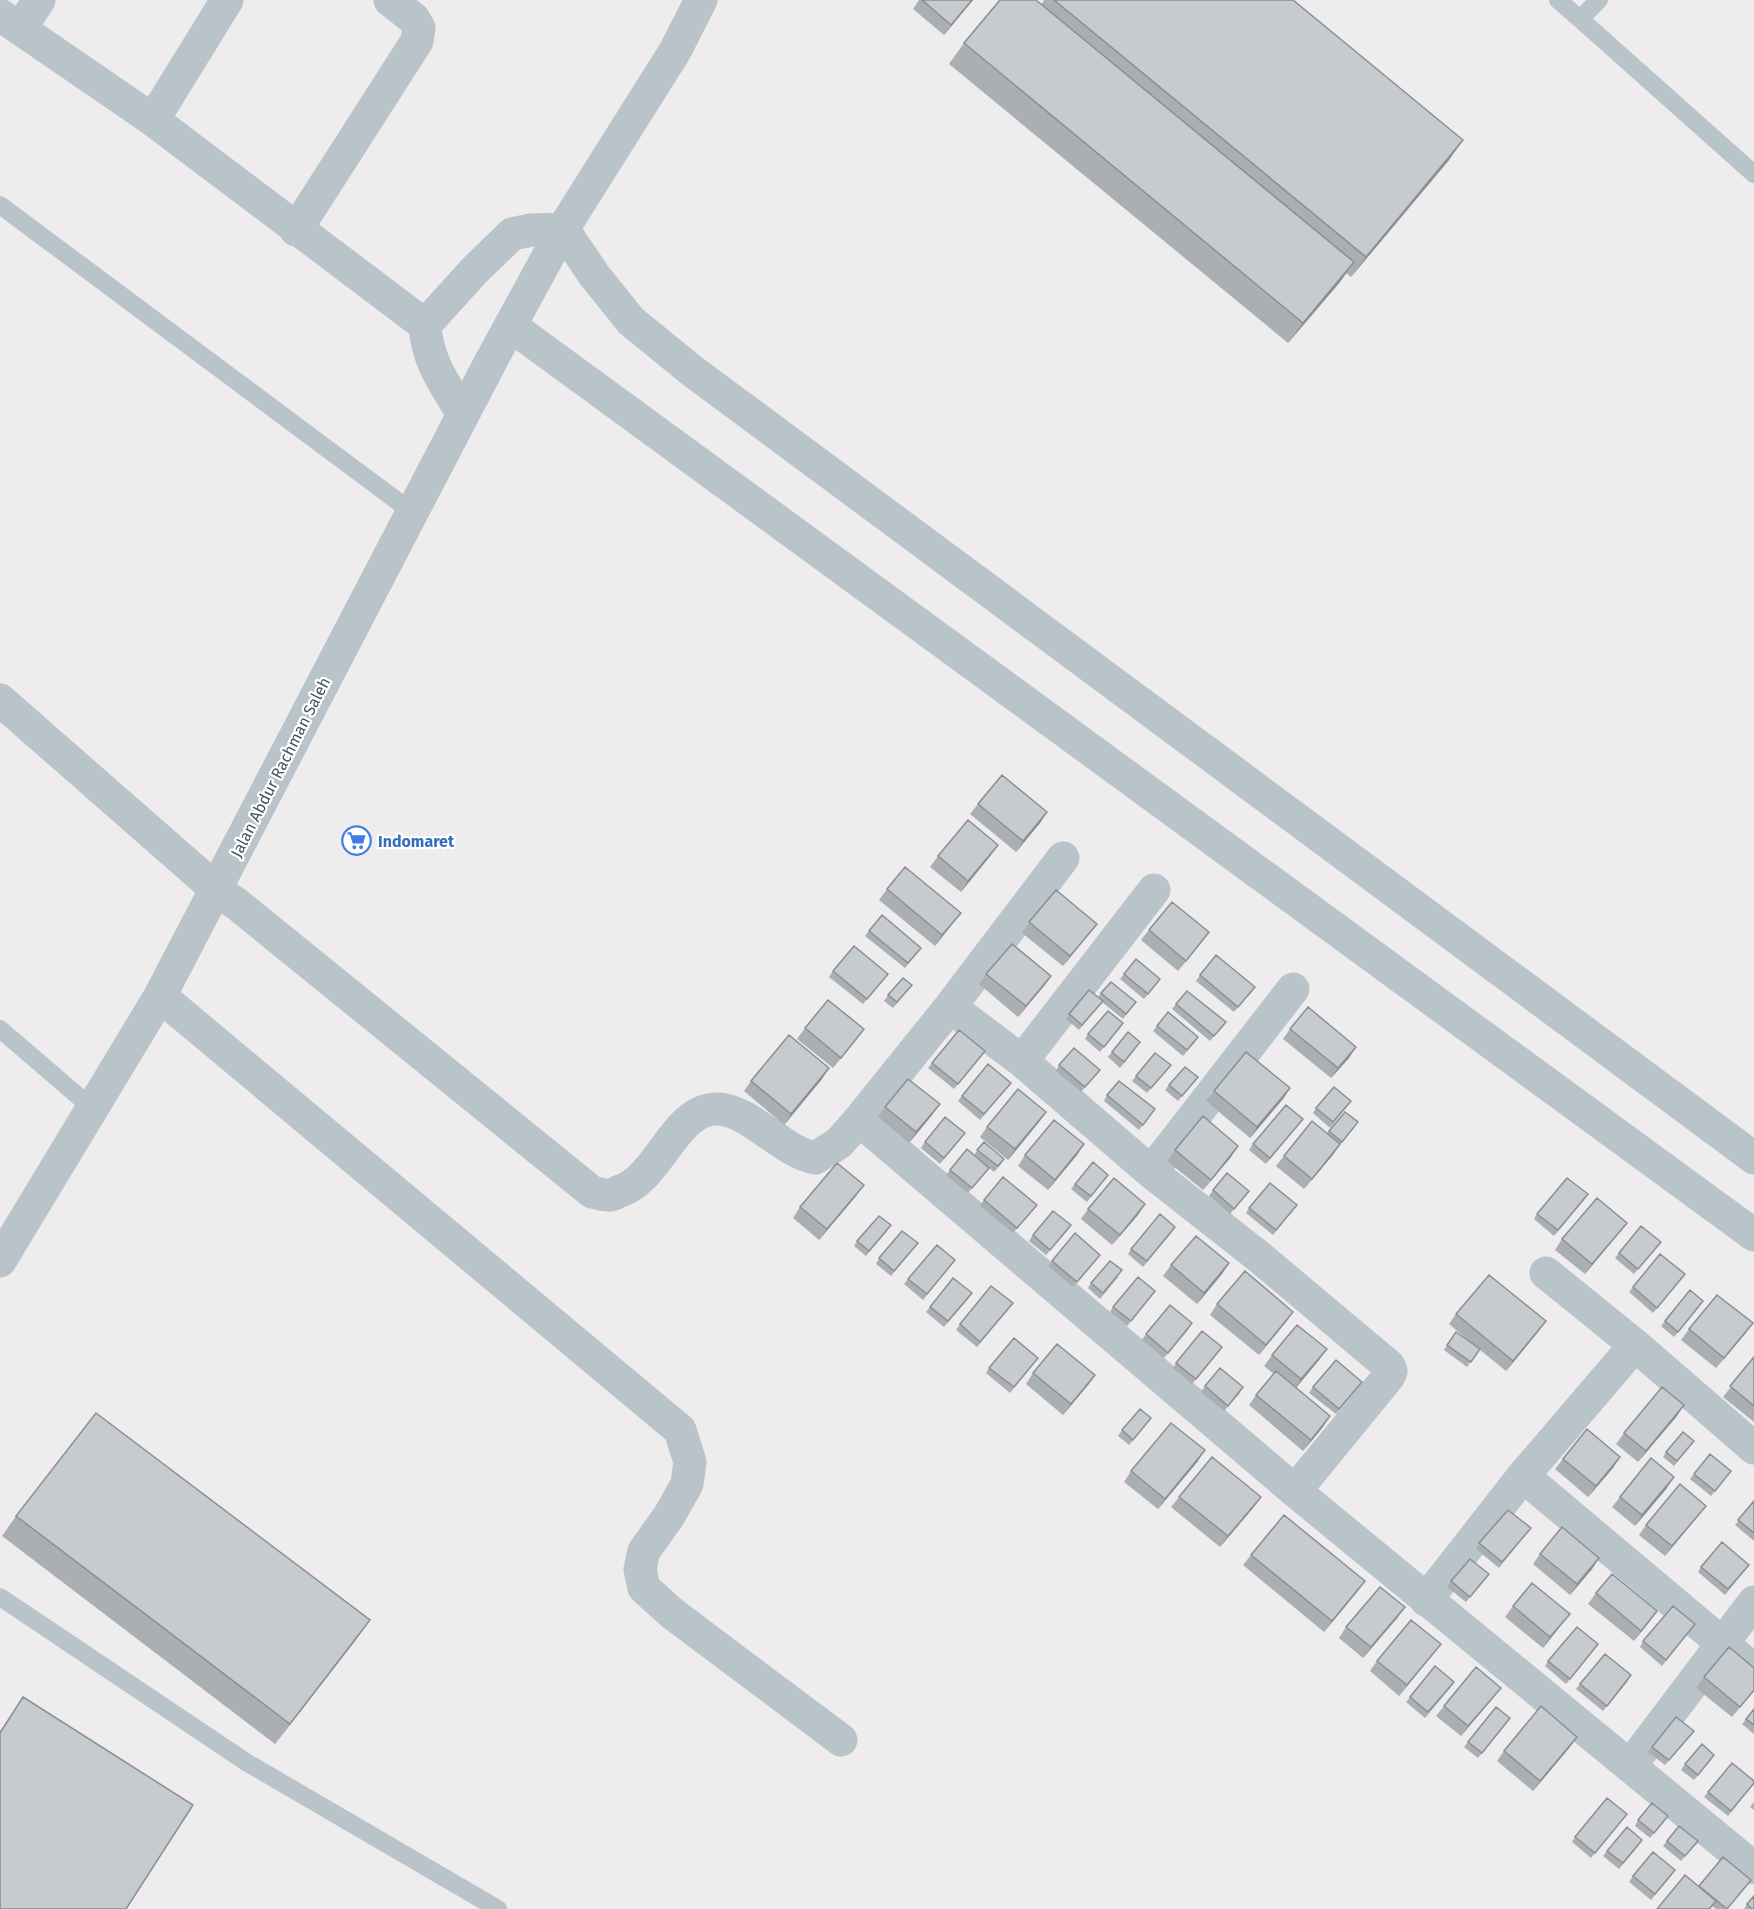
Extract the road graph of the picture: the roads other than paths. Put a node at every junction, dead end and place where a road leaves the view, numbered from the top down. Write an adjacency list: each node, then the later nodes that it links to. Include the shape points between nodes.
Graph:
1 (39, 0): 8 (street)
2 (227, 0): 9 (street)
3 (390, 0): 13 (street, via 414,19 419,28 417,41)
4 (701, 0): 12 (street, Jalan Abdur Rachman Saleh, via 675,51)
5 (1558, 0): 7 (lane)
6 (1599, 0): 7 (lane)
7 (1580, 19): 10 (lane)
8 (10, 22): 9 (street)
9 (153, 120): 13 (street)
10 (1754, 174)
11 (0, 206): 17 (lane)
12 (563, 229): 14 (street, via 512,234); 15 (street, Jalan Abdur Rachman Saleh); 29 (street, via 631,321 691,370)
13 (296, 230): 14 (street)
14 (425, 325): 16 (street, via 430,357)
15 (511, 326): 16 (street, Jalan Abdur Rachman Saleh); 31 (street)
16 (463, 414): 17 (street, Jalan Abdur Rachman Saleh)
17 (412, 512): 20 (street, Jalan Abdur Rachman Saleh)
18 (0, 700): 20 (street)
19 (1063, 858): 24 (street)
20 (217, 890): 23 (street, Jalan Abdur Rachman Saleh); 28 (street, via 592,1191 610,1195 628,1188 647,1173 687,1121 704,1110 720,1109 738,1115 794,1150 815,1158 839,1143)
21 (1154, 891): 26 (street)
22 (1293, 988): 30 (street)
23 (160, 996): 27 (street, Jalan Abdur Rachman Saleh); 43 (street, via 680,1430 690,1462 687,1484 644,1551 640,1569 644,1588)
24 (950, 1007): 26 (street); 28 (street)
25 (0, 1029): 27 (lane)
26 (1022, 1061): 30 (street)
27 (92, 1108): 32 (street, Jalan Abdur Rachman Saleh)
28 (859, 1120): 37 (street)
29 (1754, 1158)
30 (1151, 1172): 37 (street, via 1389,1366 1389,1376)
31 (1754, 1235)
32 (0, 1261)
33 (1546, 1273): 34 (street)
34 (1635, 1345): 35 (street); 36 (street)
35 (1754, 1448)
36 (1523, 1476): 39 (street); 41 (street)
37 (1295, 1491): 39 (street)
38 (0, 1598): 46 (lane, via 246,1762)
39 (1426, 1600): 44 (street)
40 (1754, 1602): 41 (street)
41 (1723, 1645): 42 (street); 44 (street)
42 (1754, 1670)
43 (841, 1740)
44 (1630, 1766): 45 (street)
45 (1754, 1868)
46 (498, 1909)

